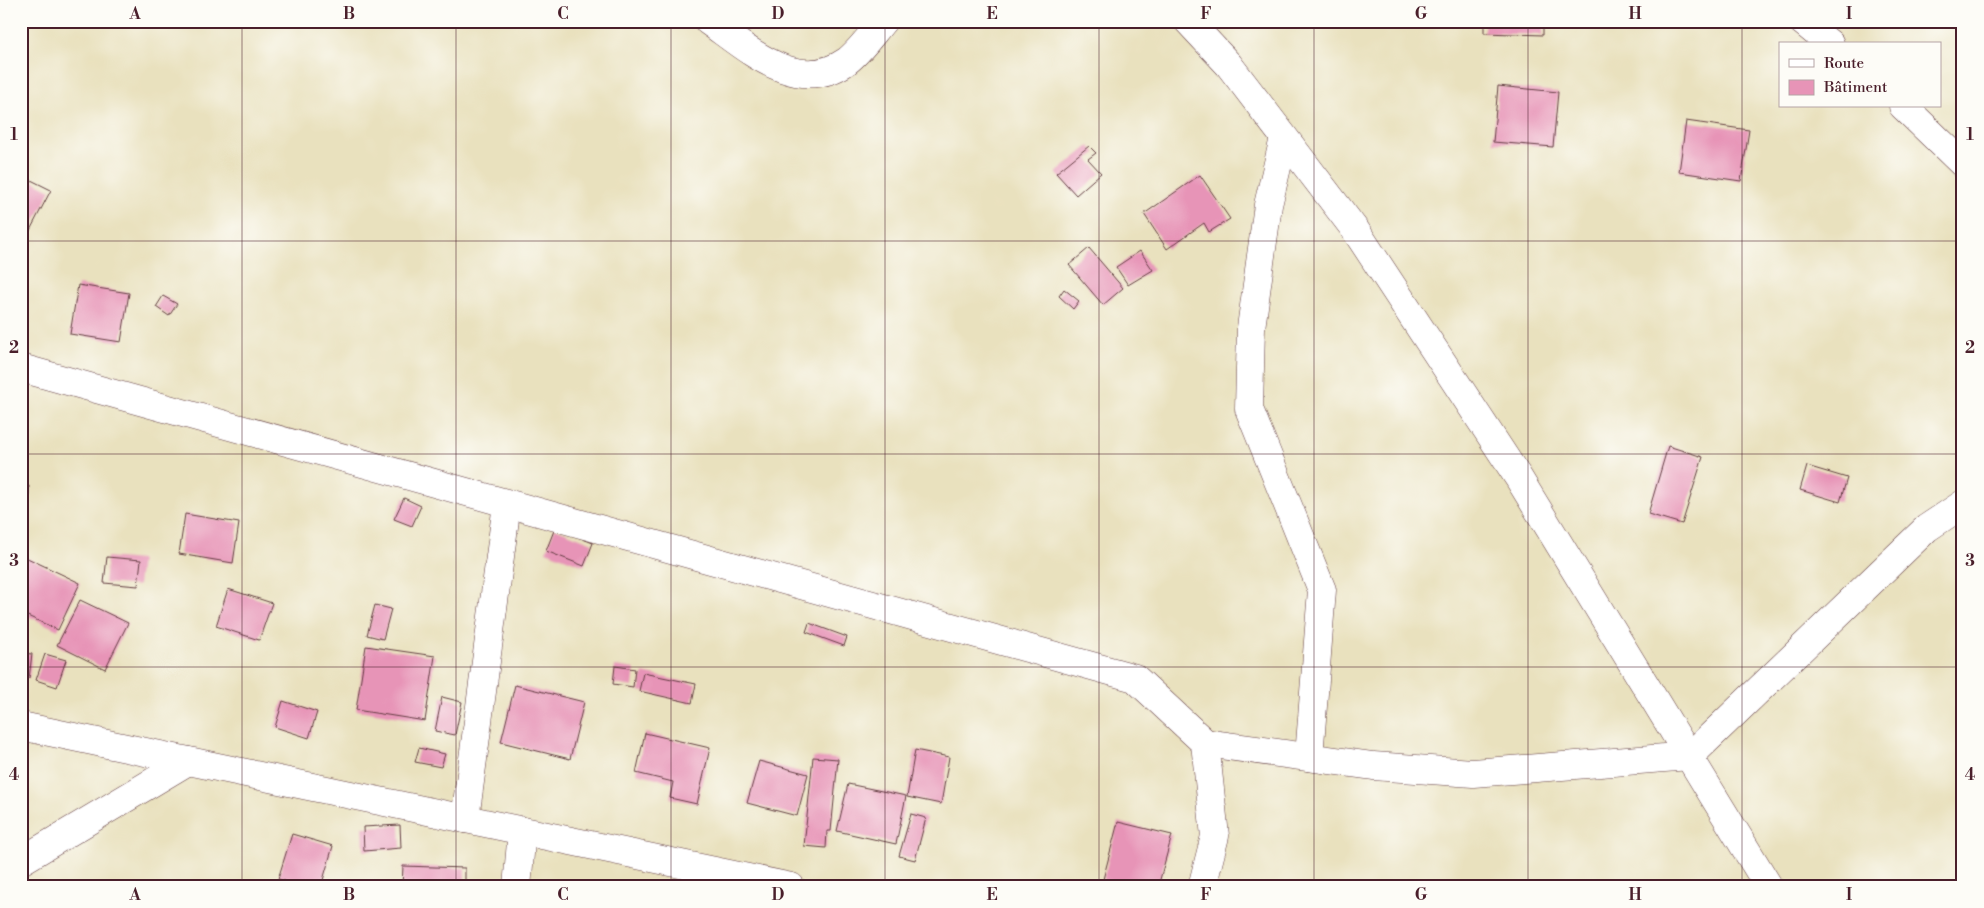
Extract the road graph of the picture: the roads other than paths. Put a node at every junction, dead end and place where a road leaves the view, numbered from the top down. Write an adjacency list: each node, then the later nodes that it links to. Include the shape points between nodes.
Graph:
1 (708, 21): 2 (main road, via 764,60 791,72 821,74 847,60)
2 (883, 21)
3 (1188, 21): 7 (main road, via 1228,65)
4 (1802, 21): 5 (main road)
5 (1828, 42)
6 (1904, 108): 8 (main road)
7 (1284, 138): 14 (main road, via 1372,255 1518,478); 15 (main road, via 1268,205 1251,328 1249,409 1322,590)
8 (1963, 164)
9 (21, 368): 10 (main road)
10 (507, 504): 13 (main road, via 1135,678); 17 (main road)
11 (1963, 504): 14 (main road, via 1927,528)
12 (21, 726): 16 (main road)
13 (1205, 742): 15 (main road); 23 (main road, via 1215,836)
14 (1690, 756): 15 (main road, via 1473,772 1373,766); 20 (main road)
15 (1309, 757)
16 (188, 761): 17 (main road); 19 (main road)
17 (465, 819): 18 (main road)
18 (522, 831): 21 (main road); 22 (main road)
19 (21, 861)
20 (1765, 885)
21 (517, 887)
22 (791, 887)
23 (1202, 887)

